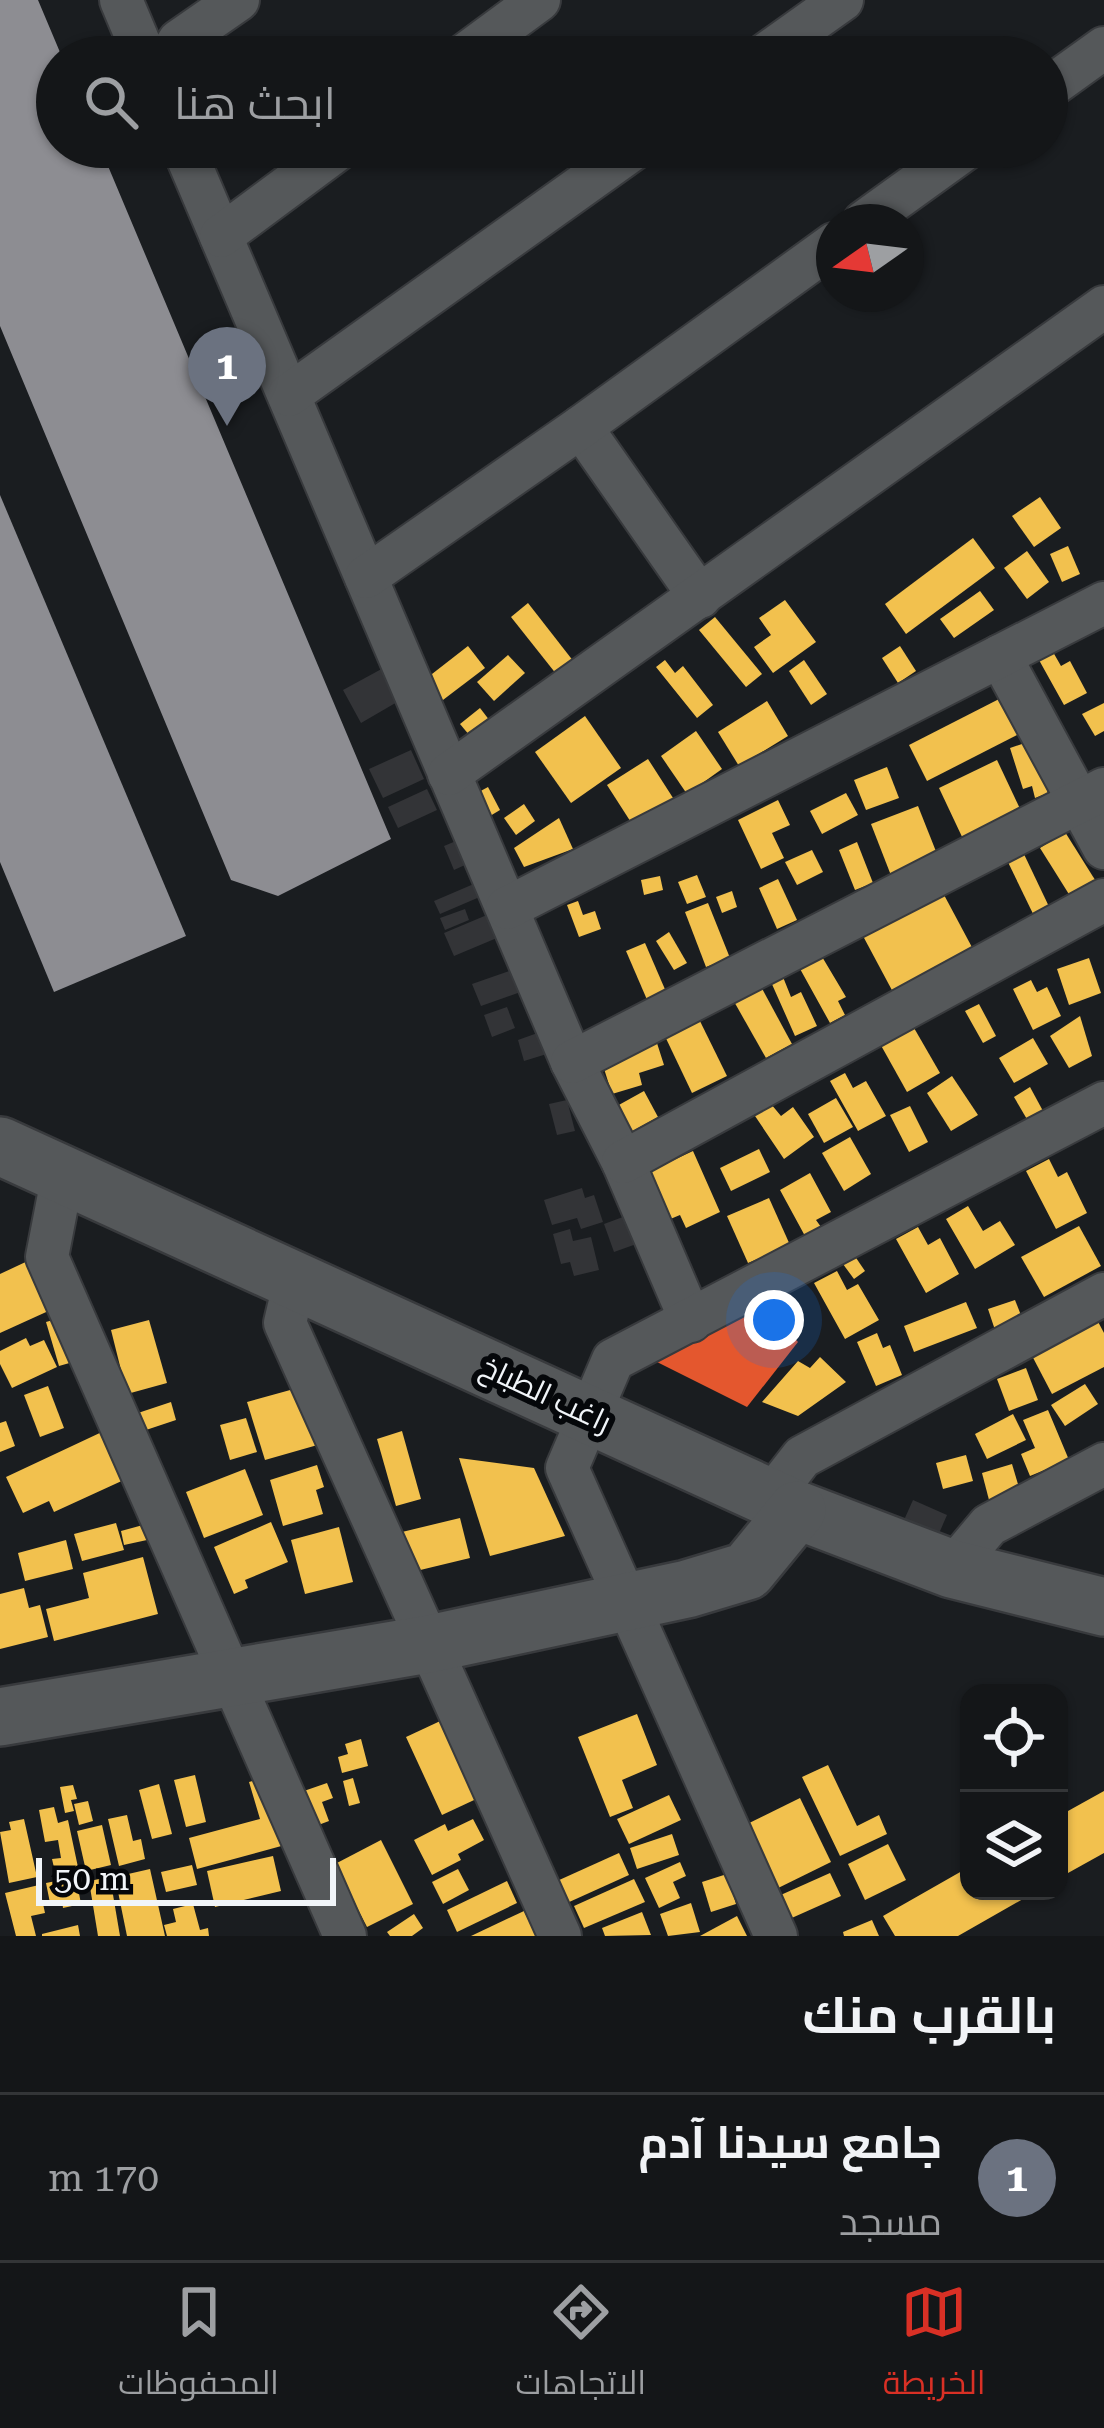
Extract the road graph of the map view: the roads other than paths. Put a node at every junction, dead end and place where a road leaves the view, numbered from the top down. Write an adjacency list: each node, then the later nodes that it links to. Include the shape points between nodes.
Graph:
1 (121, 0): 5 (street)
2 (238, 0): 6 (street)
3 (539, 0): 7 (street)
4 (842, 0): 8 (street)
5 (136, 36)
6 (186, 36)
7 (490, 36)
8 (791, 36)
9 (1104, 48): 10 (street)
10 (1068, 74)
11 (192, 168): 16 (street)
12 (313, 168): 16 (street)
13 (607, 168): 19 (street)
14 (939, 168): 15 (street)
15 (889, 204)
16 (221, 236): 19 (street)
17 (816, 257): 20 (street)
18 (1104, 307): 22 (street)
19 (289, 395): 21 (street)
20 (581, 427): 21 (street); 22 (street)
21 (366, 577): 25 (street)
22 (700, 597): 25 (street)
23 (1104, 603): 24 (street)
24 (1000, 656): 26 (street); 29 (street)
25 (449, 774): 29 (street)
26 (1091, 796): 27 (street); 30 (street)
27 (1104, 848)
28 (1104, 900): 33 (street)
29 (507, 908): 30 (street)
30 (572, 1062): 33 (street)
31 (1104, 1103): 37 (street)
32 (0, 1146): 34 (main road, راغب الطباخ)
33 (623, 1162): 37 (street)
34 (63, 1174): 35 (main road, راغب الطباخ); 45 (street, via 47,1257)
35 (295, 1280): 38 (main road, راغب الطباخ); 44 (street, via 285,1323)
36 (1104, 1294): 40 (street, via 802,1457)
37 (691, 1321): 38 (street, via 614,1360)
38 (590, 1414): 40 (main road, راغب الطباخ); 42 (street, via 567,1468)
39 (1104, 1464): 41 (street, via 989,1525)
40 (784, 1503): 41 (main road, راغب الطباخ); 42 (main road, via 747,1571)
41 (952, 1569): 43 (main road, راغب الطباخ)
42 (627, 1602): 44 (main road); 49 (street)
43 (1104, 1607)
44 (429, 1643): 45 (main road); 48 (street)
45 (232, 1677): 46 (main road); 47 (street)
46 (0, 1717)
47 (345, 1936)
48 (560, 1936)
49 (776, 1936)

